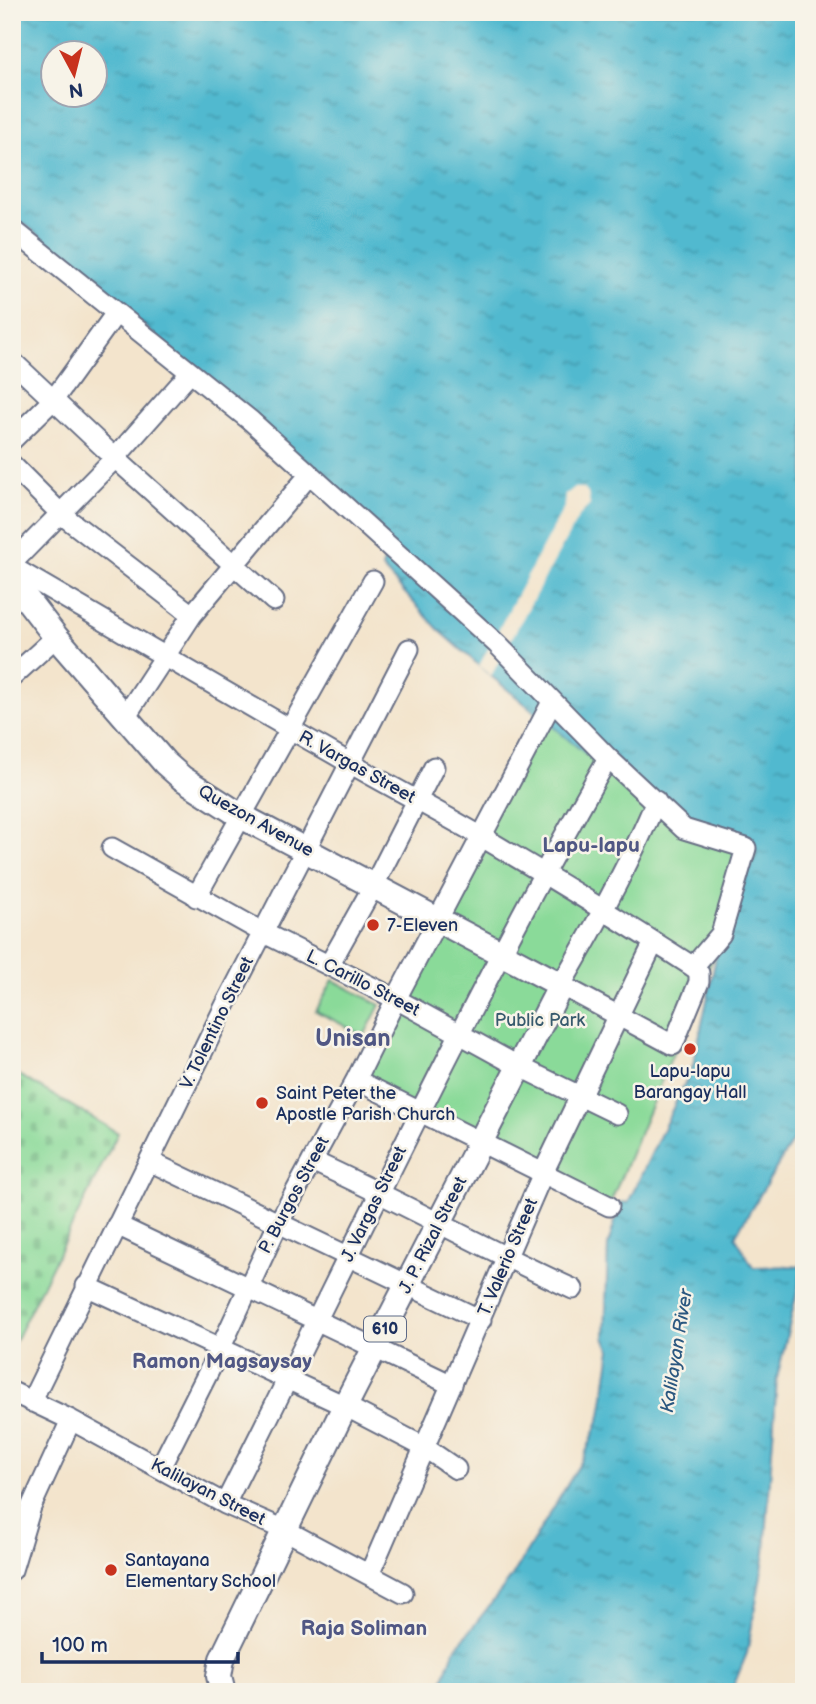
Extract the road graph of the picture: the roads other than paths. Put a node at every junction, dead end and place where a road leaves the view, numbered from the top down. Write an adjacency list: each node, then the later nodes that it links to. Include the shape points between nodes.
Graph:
1 (12, 229): 2 (street)
2 (116, 313): 4 (street); 5 (street)
3 (12, 361): 5 (street)
4 (190, 373): 7 (street); 9 (street)
5 (54, 399): 6 (street); 7 (street)
6 (12, 440)
7 (115, 458): 10 (street); 12 (street)
8 (12, 465): 10 (street)
9 (310, 474): 12 (street); 21 (street, via 497,644)
10 (61, 514): 11 (street); 16 (street)
11 (12, 565): 19 (street, R. Vargas Street)
12 (233, 565): 15 (street); 16 (street)
13 (12, 580): 17 (main road, Quezon Avenue)
14 (373, 581): 23 (street)
15 (274, 601)
16 (192, 615): 19 (street)
17 (56, 637): 20 (street); 22 (main road, Quezon Avenue)
18 (409, 649): 25 (street, V. Tolentino Street)
19 (164, 656): 22 (street); 23 (street, R. Vargas Street)
20 (12, 677)
21 (552, 702): 24 (street); 30 (street, P. Burgos Street)
22 (125, 717): 29 (main road, Quezon Avenue, via 173,772)
23 (288, 729): 25 (street, R. Vargas Street); 29 (street)
24 (608, 758): 28 (street); 33 (street, J. Vargas Street)
25 (350, 764): 27 (street, R. Vargas Street); 32 (street, V. Tolentino Street)
26 (434, 767): 27 (street)
27 (417, 800): 30 (street, R. Vargas Street); 34 (street)
28 (656, 801): 36 (street); 42 (street, via 684,829 746,848 721,934)
29 (242, 816): 32 (main road, Quezon Avenue); 35 (street)
30 (482, 837): 33 (street, R. Vargas Street); 37 (street, P. Burgos Street)
31 (112, 848): 35 (street, L. Carillo Street)
32 (305, 848): 34 (main road, Quezon Avenue); 38 (street, V. Tolentino Street)
33 (542, 873): 36 (street, R. Vargas Street); 40 (street, J. Vargas Street)
34 (374, 885): 37 (main road, Quezon Avenue); 41 (street)
35 (196, 897): 38 (street, L. Carillo Street)
36 (603, 912): 39 (street, R. Vargas Street); 43 (street)
37 (439, 921): 40 (main road, Quezon Avenue); 44 (street, P. Burgos Street)
38 (262, 932): 41 (street, L. Carillo Street); 53 (street, V. Tolentino Street)
39 (654, 942): 42 (street, R. Vargas Street); 45 (street, T. Valerio Street)
40 (501, 954): 43 (main road, Quezon Avenue); 46 (street, J. Vargas Street)
41 (328, 965): 44 (street, L. Carillo Street)
42 (696, 970): 45 (street, via 699,982 673,1045)
43 (561, 985): 45 (street); 47 (main road, J. P. Rizal Street / 610)
44 (396, 999): 46 (street, L. Carillo Street); 48 (street, P. Burgos Street)
45 (618, 1016): 49 (street, T. Valerio Street)
46 (459, 1032): 47 (street, L. Carillo Street); 50 (street, J. Vargas Street)
47 (518, 1066): 49 (street, L. Carillo Street); 52 (main road, J. P. Rizal Street / 610)
48 (356, 1080): 50 (street); 54 (street, P. Burgos Street)
49 (581, 1097): 51 (street, L. Carillo Street); 55 (street, T. Valerio Street)
50 (420, 1111): 52 (street); 56 (street, J. Vargas Street)
51 (617, 1114)
52 (480, 1142): 55 (street); 58 (main road, J. P. Rizal Street / 610)
53 (149, 1161): 59 (street); 60 (street, V. Tolentino Street)
54 (312, 1161): 56 (street); 59 (street, P. Burgos Street)
55 (543, 1173): 57 (street); 62 (street, T. Valerio Street)
56 (379, 1191): 58 (street); 61 (street, J. Vargas Street)
57 (609, 1206)
58 (438, 1223): 62 (street); 63 (main road, J. P. Rizal Street / 610)
59 (278, 1224): 61 (street); 65 (street, P. Burgos Street)
60 (117, 1225): 64 (street, V. Tolentino Street); 65 (street)
61 (348, 1256): 63 (street); 67 (street, J. Vargas Street)
62 (506, 1258): 66 (street); 68 (street, T. Valerio Street)
63 (409, 1284): 68 (street); 70 (main road, J. P. Rizal Street / 610)
64 (86, 1286): 69 (street); 74 (street, V. Tolentino Street)
65 (247, 1287): 67 (street); 69 (street, P. Burgos Street)
66 (573, 1290)
67 (318, 1320): 70 (street); 71 (street, J. Vargas Street)
68 (481, 1320): 72 (street, T. Valerio Street)
69 (221, 1347): 71 (street); 78 (street, P. Burgos Street)
70 (375, 1348): 72 (street); 75 (main road, J. P. Rizal Street / 610)
71 (288, 1379): 75 (street); 80 (street, J. Vargas Street)
72 (452, 1385): 77 (street, T. Valerio Street)
73 (12, 1392): 74 (street, Kalilayan Street)
74 (31, 1402): 76 (street, Kalilayan Street)
75 (345, 1406): 77 (street); 81 (main road, J. P. Rizal Street / 610)
76 (71, 1420): 78 (street, Kalilayan Street); 82 (street, via 31,1507)
77 (424, 1447): 79 (street); 83 (street, T. Valerio Street)
78 (160, 1468): 80 (street, Kalilayan Street)
79 (456, 1469)
80 (225, 1504): 81 (street, Kalilayan Street)
81 (285, 1530): 83 (street, Kalilayan Street); 85 (main road, J. P. Rizal Street / 610, via 222,1659)
82 (12, 1570)
83 (369, 1575): 84 (street, Kalilayan Street)
84 (403, 1593)
85 (216, 1686)

